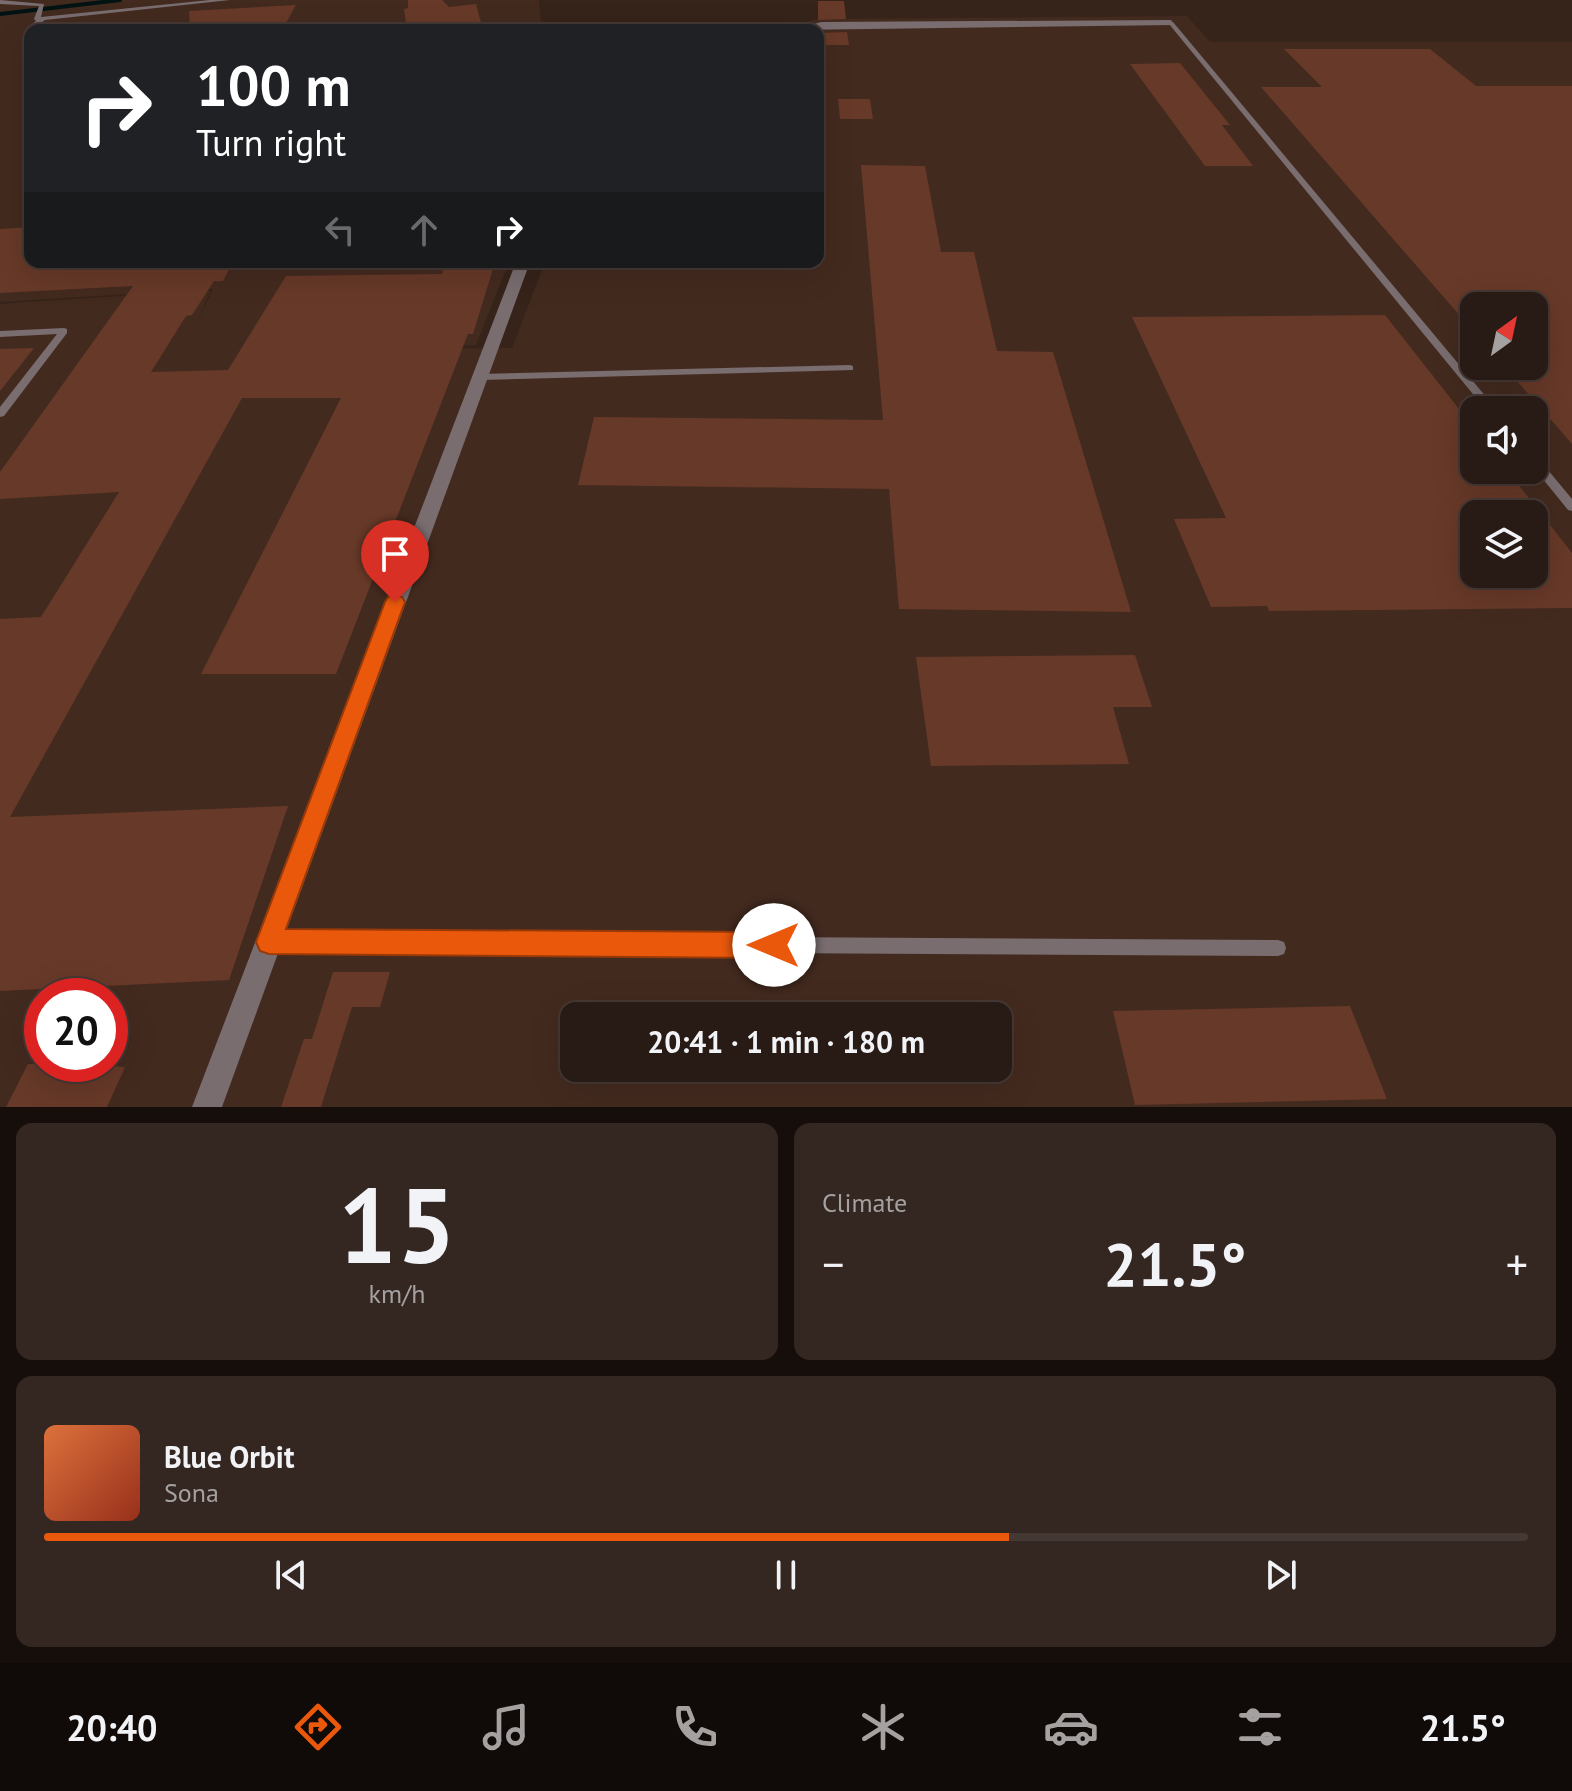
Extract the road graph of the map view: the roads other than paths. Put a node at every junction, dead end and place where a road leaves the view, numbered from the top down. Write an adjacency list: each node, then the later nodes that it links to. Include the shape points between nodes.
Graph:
1 (227, 0): 3 (lane)
2 (0, 2): 3 (lane, via 42,5)
3 (41, 18): 5 (lane)
4 (1171, 23): 6 (street); 11 (lane)
5 (34, 24)
6 (824, 25)
7 (521, 268): 10 (street)
8 (0, 334): 12 (lane, via 64,331)
9 (850, 368): 10 (lane)
10 (480, 377): 15 (street)
11 (1480, 396)
12 (0, 414)
13 (1548, 478): 14 (lane)
14 (1572, 507)
15 (269, 942): 16 (lane); 17 (street)
16 (1278, 948)
17 (207, 1107)

